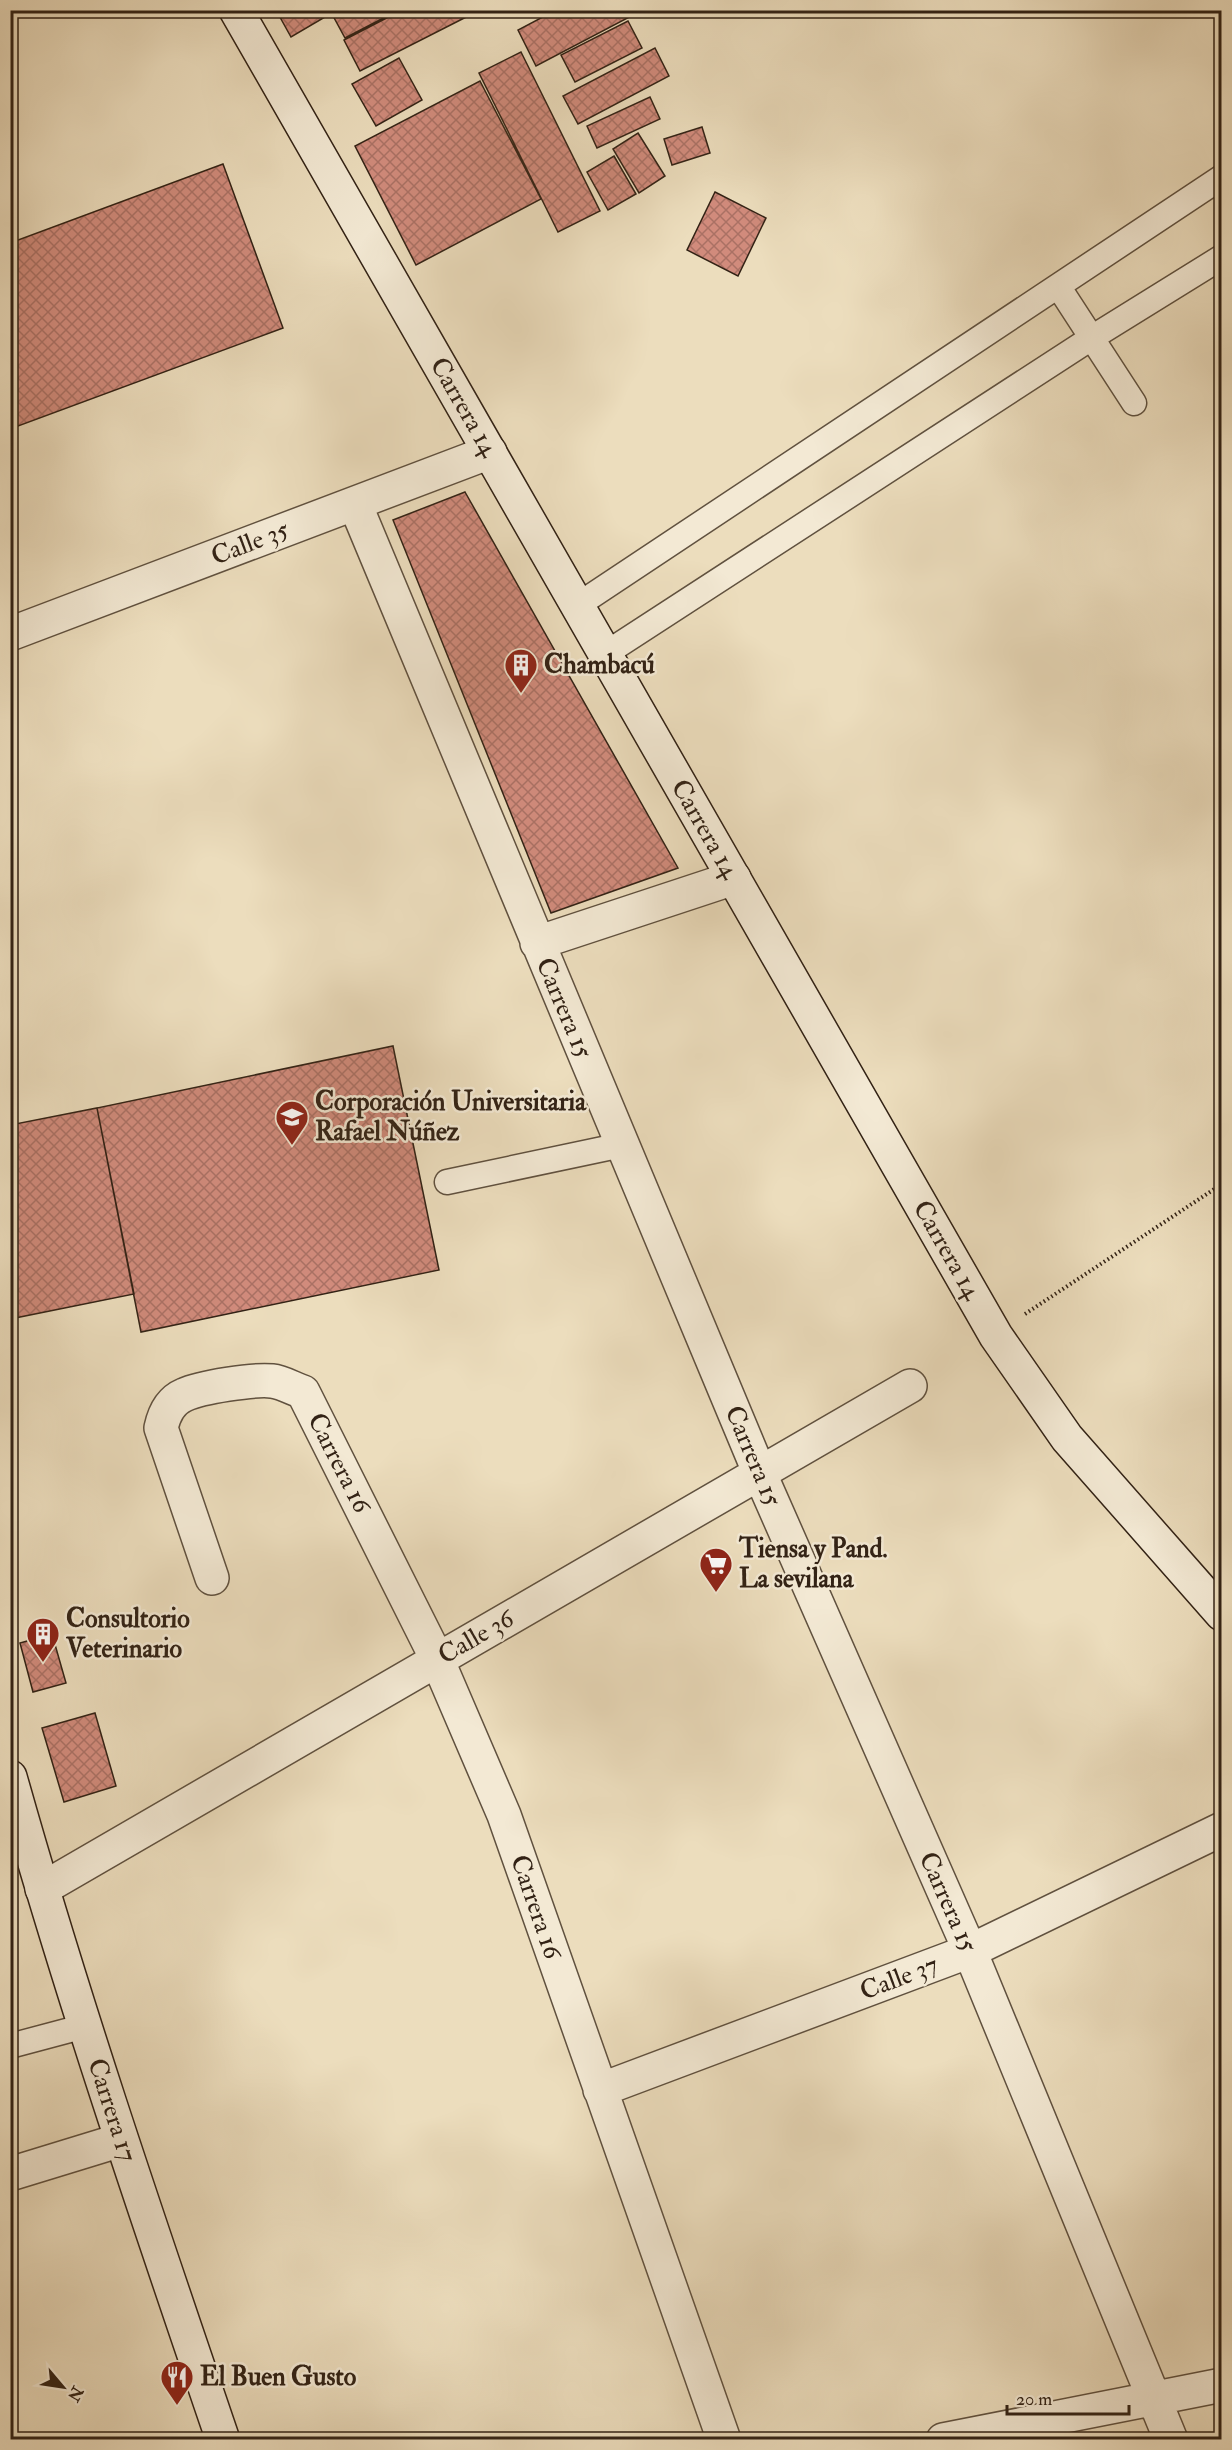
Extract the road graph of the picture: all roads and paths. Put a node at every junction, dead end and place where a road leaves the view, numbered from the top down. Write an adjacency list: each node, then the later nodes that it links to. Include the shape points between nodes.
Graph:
1 (236, 10): 7 (street, Carrera 14)
2 (1221, 177): 4 (lane)
3 (1221, 257): 5 (lane)
4 (1058, 286): 5 (lane); 9 (lane)
5 (1093, 337): 6 (lane); 11 (lane)
6 (1134, 403)
7 (490, 452): 8 (street, Calle 35); 9 (street, Carrera 14)
8 (355, 504): 10 (street, Calle 35); 13 (street, Carrera 15)
9 (578, 605): 11 (street, Carrera 14)
10 (10, 634)
11 (605, 654): 12 (street, Carrera 14)
12 (734, 878): 13 (street); 21 (street, Carrera 14, via 996,1336 1066,1438)
13 (537, 943): 14 (street, Carrera 15)
14 (622, 1145): 15 (lane); 19 (street, Carrera 15)
15 (447, 1182)
16 (1221, 1184): 17 (path)
17 (1017, 1320)
18 (910, 1386): 19 (street, Calle 36)
19 (760, 1473): 22 (street, Calle 36); 26 (street, Carrera 15)
20 (212, 1578): 22 (street, Carrera 16, via 161,1428 164,1416 183,1395 242,1382 273,1381 303,1392)
21 (1221, 1614)
22 (437, 1659): 25 (street, Calle 36); 29 (street, Carrera 16, via 504,1815)
23 (10, 1777): 25 (street, Carrera 17)
24 (1221, 1829): 26 (street, Calle 37)
25 (42, 1889): 27 (street, Carrera 17)
26 (970, 1951): 29 (street, Calle 37); 33 (street, Carrera 15)
27 (85, 2026): 28 (lane); 30 (street, Carrera 17)
28 (10, 2046)
29 (600, 2090): 35 (street, Carrera 16)
30 (121, 2140): 31 (street); 34 (street, Carrera 17)
31 (10, 2174)
32 (1221, 2385): 33 (street)
33 (1152, 2397): 36 (street); 37 (street, Carrera 15)
34 (223, 2439)
35 (724, 2439)
36 (943, 2439)
37 (1171, 2439)

